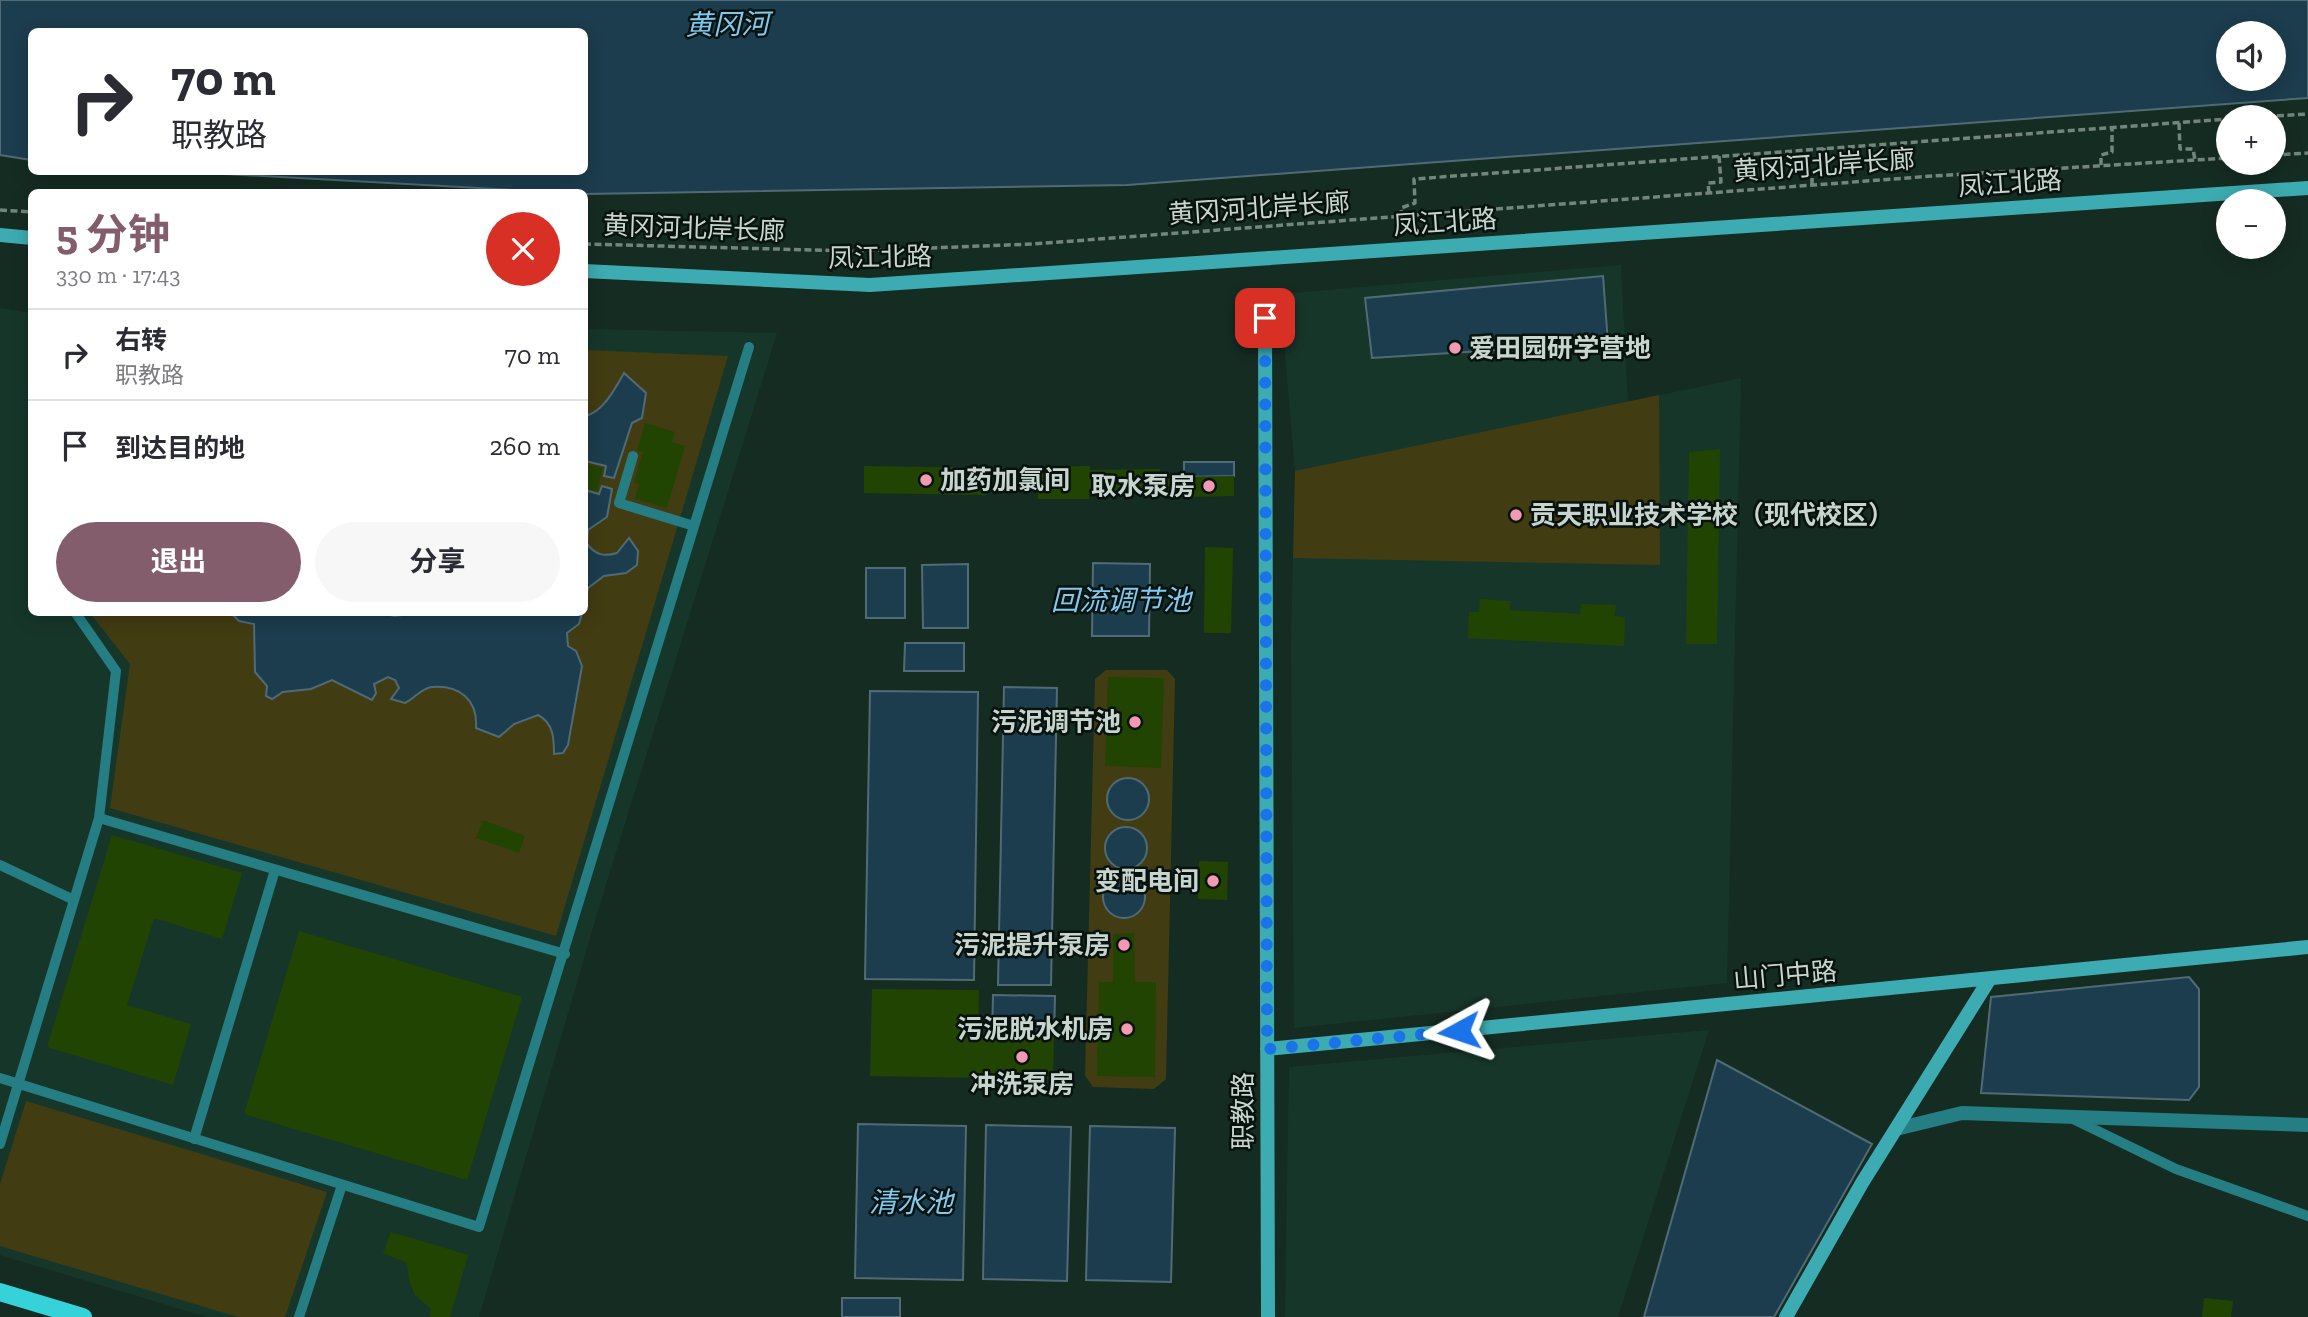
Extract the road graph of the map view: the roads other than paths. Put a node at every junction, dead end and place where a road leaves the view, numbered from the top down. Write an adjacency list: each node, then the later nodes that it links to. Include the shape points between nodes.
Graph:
1 (2308, 188): 4 (street, 凤江北路, via 870,285)
2 (0, 235): 3 (street)
3 (28, 238)
4 (588, 271)
5 (1265, 318): 17 (street, 职教路)
6 (748, 347): 8 (lane)
7 (633, 456): 8 (lane, via 619,503)
8 (694, 526): 15 (lane)
9 (78, 616): 10 (lane, via 117,671)
10 (99, 818): 12 (lane); 13 (lane)
11 (0, 865): 13 (lane)
12 (275, 870): 15 (lane); 23 (lane)
13 (74, 900): 19 (lane)
14 (2308, 947): 16 (street, 山门中路)
15 (565, 954): 25 (lane, via 479,1227)
16 (1989, 980): 17 (street, 山门中路); 22 (street)
17 (1267, 1049): 30 (street, 职教路)
18 (0, 1077): 19 (lane)
19 (18, 1084): 23 (lane); 24 (lane)
20 (2068, 1116): 21 (street); 22 (street, via 1962,1113); 26 (lane, via 2176,1169)
21 (2308, 1125)
22 (1896, 1129): 31 (street)
23 (194, 1139): 25 (lane)
24 (0, 1144)
25 (342, 1185): 29 (lane)
26 (2308, 1216)
27 (0, 1292): 28 (main road)
28 (83, 1317)
29 (299, 1317)
30 (1268, 1317)
31 (1786, 1317)

